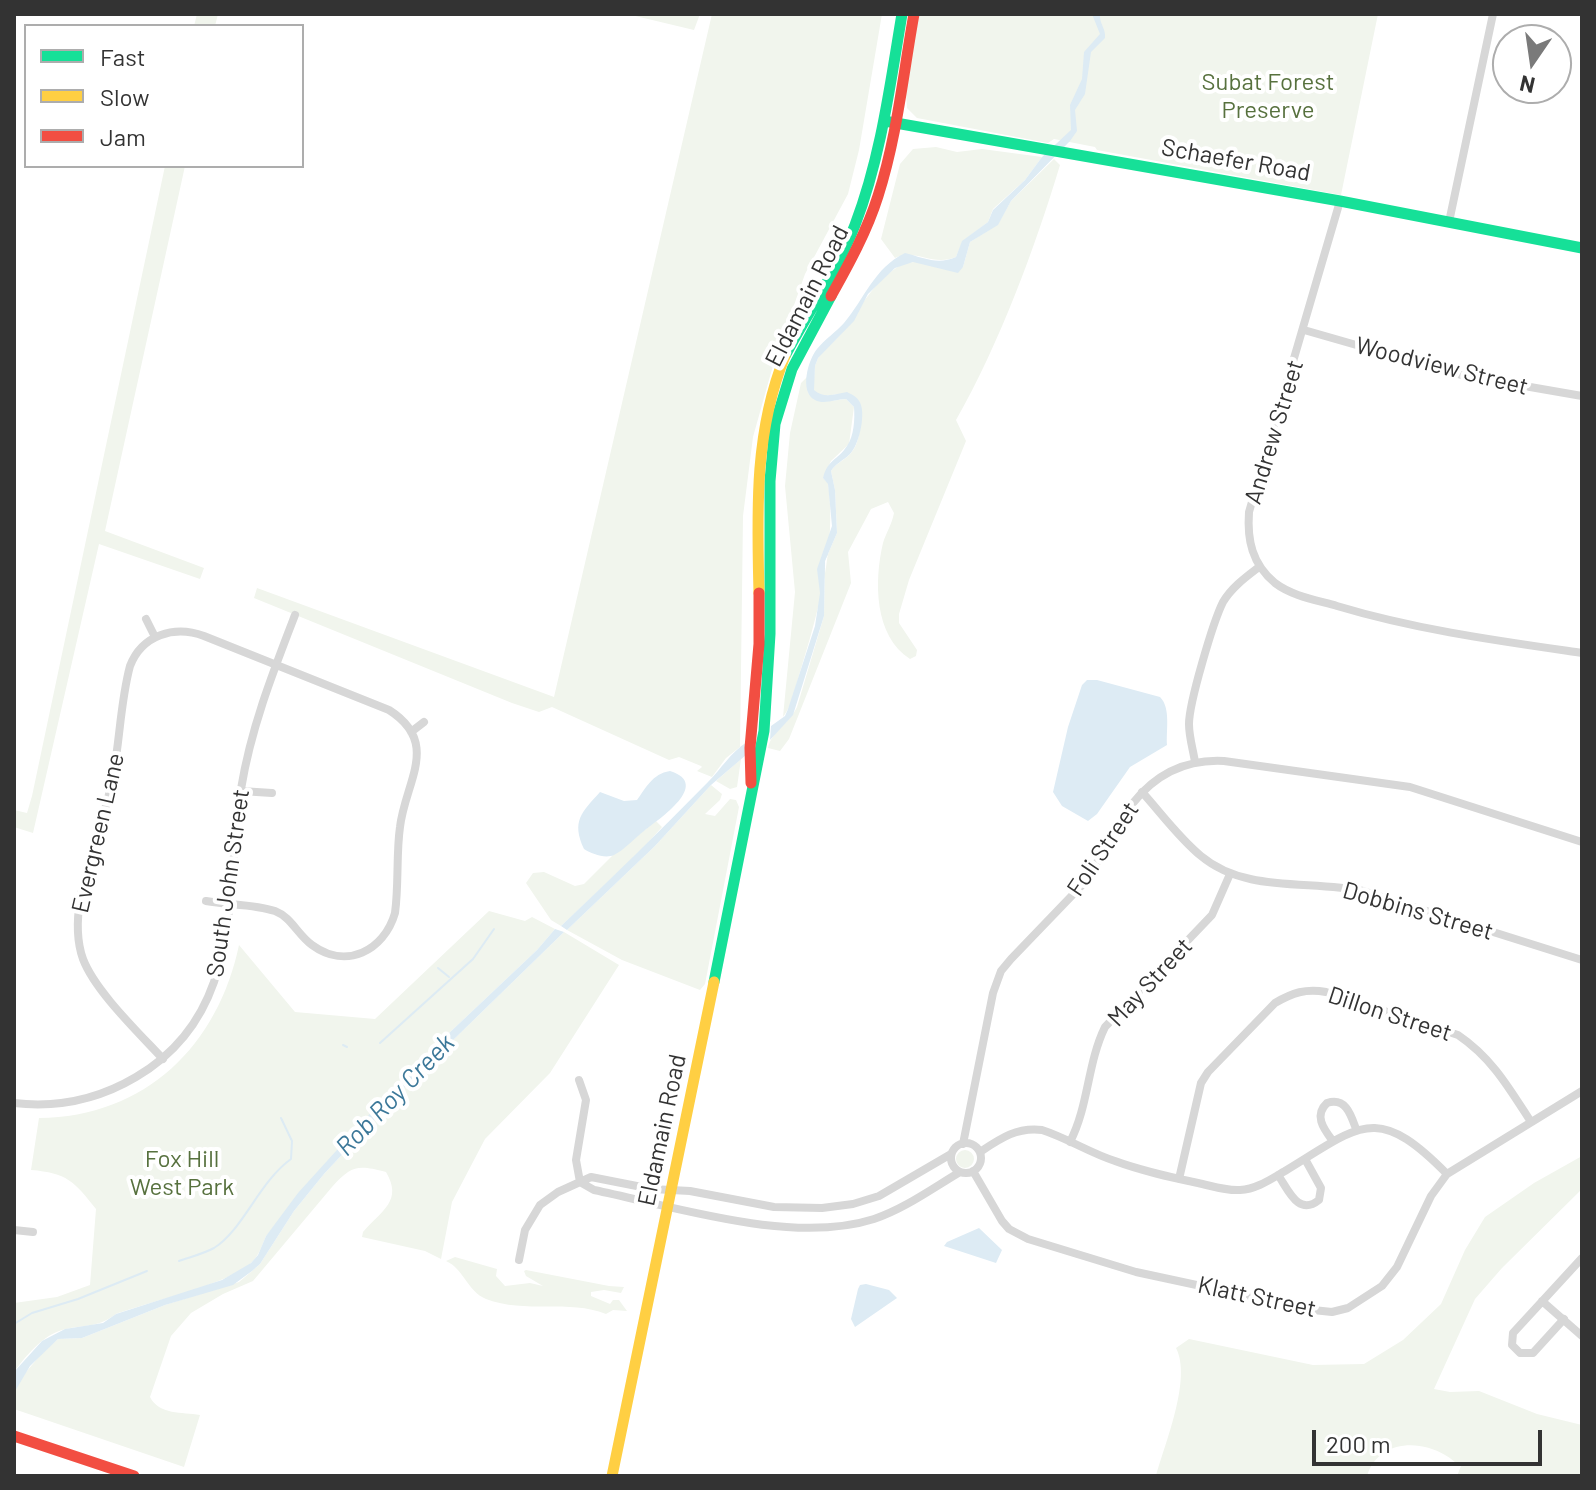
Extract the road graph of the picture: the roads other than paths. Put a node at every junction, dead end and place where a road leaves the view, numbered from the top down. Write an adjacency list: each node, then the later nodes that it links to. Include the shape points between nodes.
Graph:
1 (902, 14): 4 (main road, Eldamain Road)
2 (914, 14): 4 (main road, Eldamain Road)
3 (1493, 14): 6 (street)
4 (888, 121): 5 (main road, Schaefer Road); 45 (main road, Eldamain Road, via 882,180 869,222 796,356 777,415 770,464 770,602 761,763 751,791)
5 (1340, 201): 6 (main road, Schaefer Road); 8 (street, Andrew Street)
6 (1449, 222): 7 (main road, Schaefer Road)
7 (1582, 248)
8 (1304, 330): 9 (street, Woodview Street, via 1461,375); 10 (street, Andrew Street, via 1249,512 1250,543)
9 (1582, 396)
10 (1259, 567): 14 (street, via 1286,590 1386,620); 18 (street, via 1223,602 1191,707)
11 (295, 615): 15 (street, South John Street)
12 (146, 619): 13 (street)
13 (155, 637): 15 (street, via 191,632); 27 (street, Evergreen Lane, via 130,666 113,779 77,922 82,957 94,979)
14 (1582, 653)
15 (275, 665): 17 (street, via 389,710); 19 (street, South John Street)
16 (424, 722): 17 (street)
17 (411, 732): 25 (street, via 417,762 400,825 395,913 376,946 351,955 324,952 280,914)
18 (1195, 762): 20 (street, Foli Street, via 1167,773); 22 (street, Foli Street, via 1224,761 1410,787)
19 (241, 791): 21 (street); 25 (street, South John Street)
20 (1142, 792): 23 (street, Dobbins Street, via 1200,856); 35 (street, Foli Street, via 1085,882 1001,971)
21 (272, 793)
22 (1582, 842)
23 (1230, 874): 26 (street, Dobbins Street, via 1363,891); 34 (street, May Street, via 1212,915 1105,1027)
24 (206, 901): 25 (street)
25 (230, 905): 27 (street, South John Street, via 224,954 211,994 190,1031)
26 (1582, 960)
27 (163, 1059): 30 (street, South John Street, via 90,1098)
28 (579, 1080): 44 (street, via 586,1100 576,1160)
29 (1582, 1091): 31 (street, Klatt Street)
30 (14, 1103)
31 (1531, 1122): 41 (street, Klatt Street); 43 (street, Dillon Street, via 1498,1070 1458,1035 1337,995 1305,991 1275,1003 1208,1072 1195,1098)
32 (1356, 1129): 33 (street); 33 (street, via 1346,1107 1327,1103 1320,1121); 41 (street, via 1377,1128 1409,1139)
33 (1332, 1140): 38 (street)
34 (1070, 1142): 36 (street, via 1042,1130 1020,1130); 43 (street)
35 (963, 1144): 36 (street); 37 (street)
36 (980, 1152): 39 (street)
37 (951, 1154): 40 (street); 45 (street, via 879,1196 840,1206 774,1207)
38 (1305, 1159): 42 (street); 42 (street, via 1321,1188 1313,1205 1295,1201)
39 (973, 1171): 40 (street); 41 (street, Klatt Street, via 1002,1221 1028,1239 1136,1272 1332,1312 1355,1304 1389,1279)
40 (960, 1172): 46 (street, via 893,1212 829,1226 788,1228)
41 (1447, 1174)
42 (1278, 1175): 43 (street, via 1243,1190)
43 (1179, 1179)
44 (580, 1182): 45 (street, via 591,1177); 46 (street, via 594,1190); 50 (street, via 540,1205 525,1230)
45 (673, 1189): 46 (main road, Eldamain Road)
46 (669, 1205): 56 (main road, Eldamain Road)
47 (14, 1230): 48 (street)
48 (33, 1232)
49 (1582, 1258): 51 (street)
50 (519, 1260)
51 (1542, 1301): 52 (street); 52 (street, via 1513,1333 1516,1351 1536,1351)
52 (1564, 1319): 53 (street)
53 (1582, 1336)
54 (14, 1436): 55 (main road)
55 (134, 1476)
56 (612, 1476)

